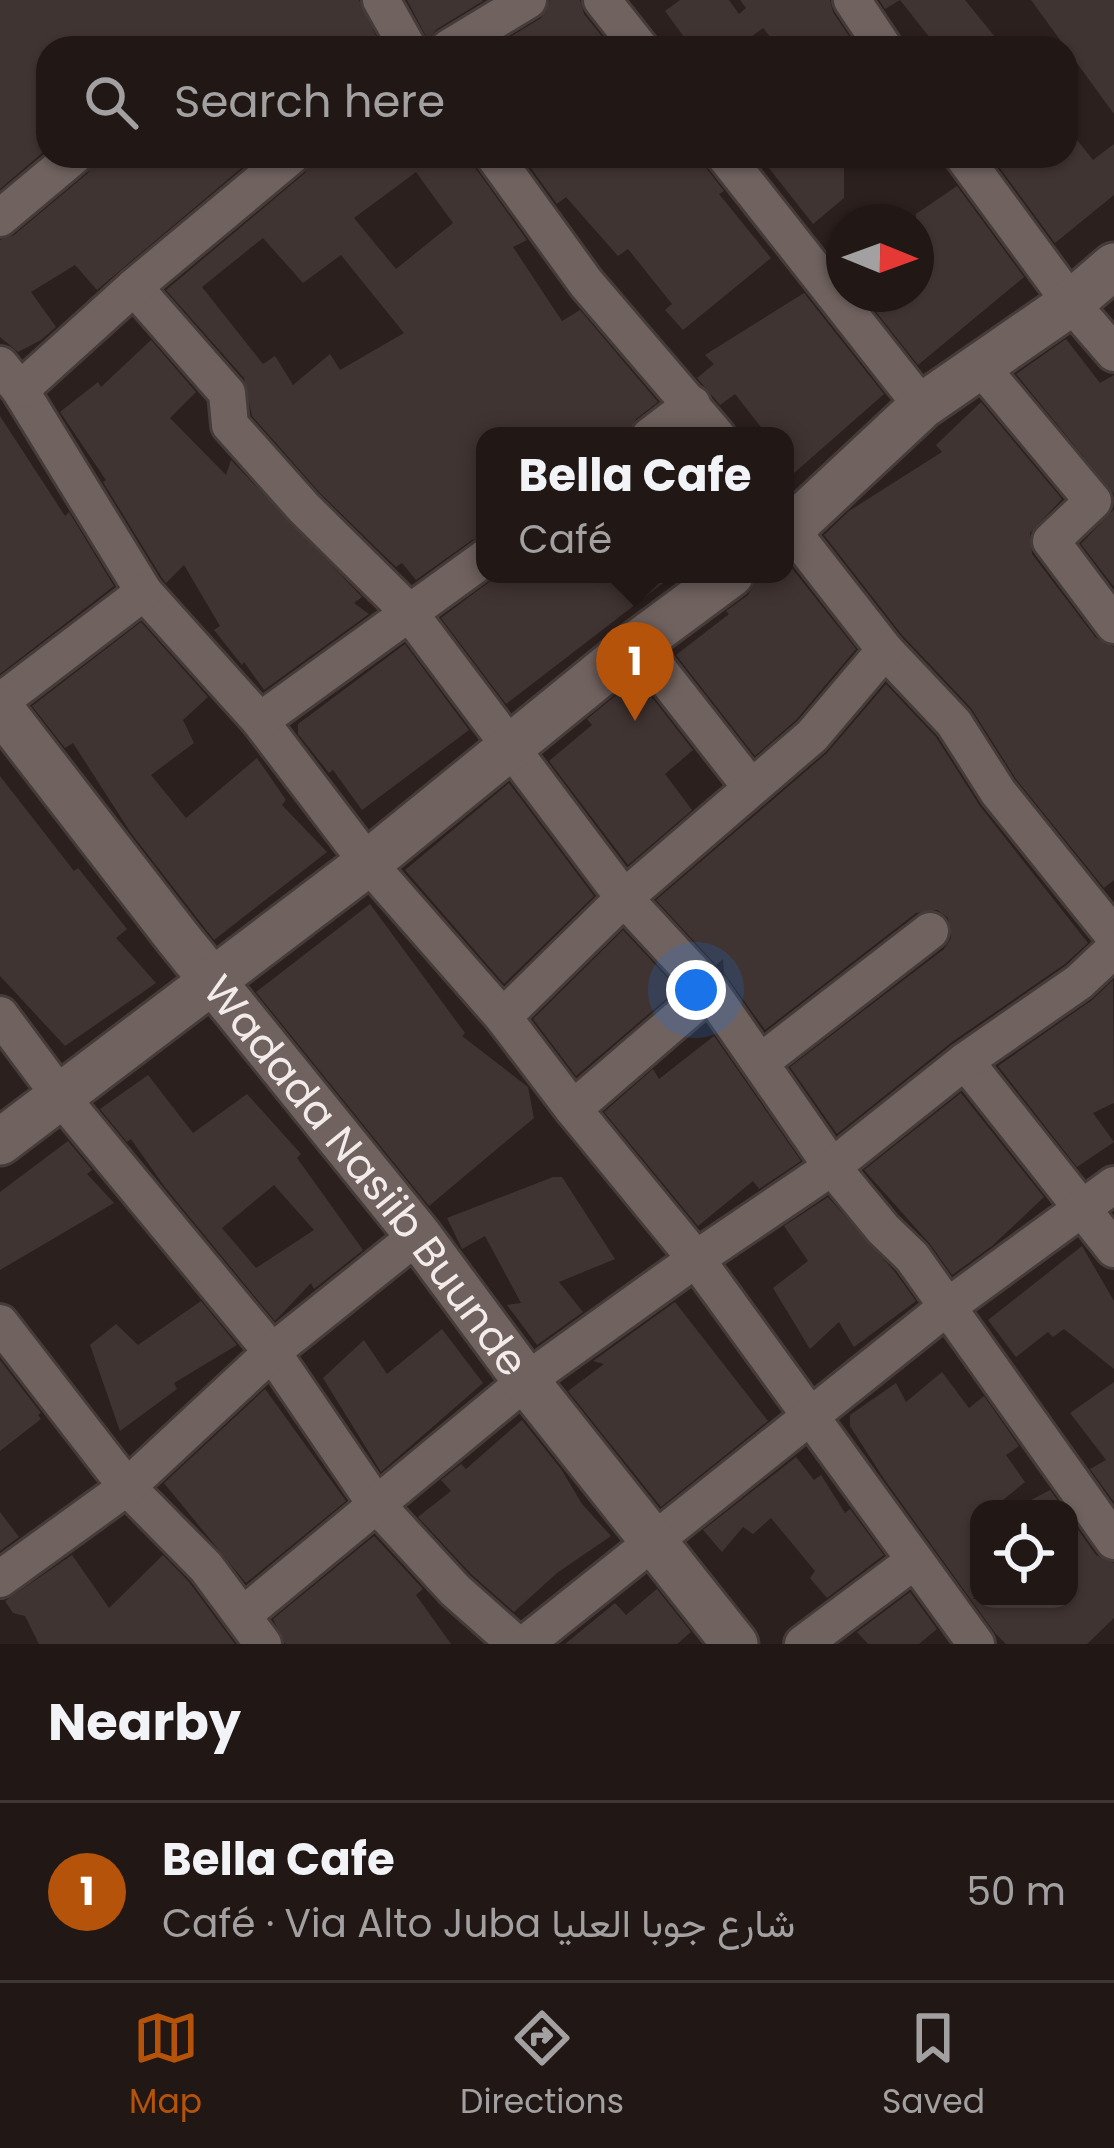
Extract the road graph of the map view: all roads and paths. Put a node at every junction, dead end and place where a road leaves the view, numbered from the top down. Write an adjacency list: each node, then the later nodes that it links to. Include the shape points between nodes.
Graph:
1 (382, 0): 5 (street)
2 (528, 0): 6 (street)
3 (602, 0): 7 (street)
4 (852, 0): 8 (street)
5 (402, 36)
6 (469, 36)
7 (630, 36)
8 (876, 36)
9 (60, 168): 14 (street)
10 (277, 168): 16 (street)
11 (503, 168): 21 (street, via 586,283)
12 (734, 168): 22 (street)
13 (972, 168): 17 (street)
14 (0, 218)
15 (1114, 266): 17 (street)
16 (134, 287): 20 (street); 31 (street, via 226,393 230,424)
17 (1071, 303): 18 (street); 19 (street)
18 (1114, 353)
19 (980, 367): 22 (street); 25 (street)
20 (10, 378): 30 (street)
21 (692, 404): 23 (street); 24 (street)
22 (922, 406): 26 (street)
23 (662, 427)
24 (710, 427)
25 (1104, 493): 32 (street, via 1051,541)
26 (794, 523)
27 (794, 538): 34 (street)
28 (476, 564): 31 (street)
29 (719, 583): 33 (street)
30 (144, 592): 35 (street); 36 (street)
31 (408, 611): 36 (street); 37 (street)
32 (1114, 625)
33 (638, 643): 37 (street); 38 (street)
34 (885, 650): 38 (street, via 812,736); 42 (street, via 954,723 998,792)
35 (0, 705): 44 (street, Wadada Nasiib Buunde)
36 (260, 721): 39 (street)
37 (511, 746): 39 (street); 40 (street)
38 (750, 786): 40 (street)
39 (368, 863): 44 (street); 47 (street)
40 (624, 898): 45 (street); 47 (street)
41 (930, 932): 48 (street)
42 (1114, 936)
43 (1114, 949): 49 (street)
44 (212, 980): 50 (street); 56 (street, Wadada Nasiib Buunde)
45 (710, 991): 48 (street); 51 (street)
46 (0, 1015): 50 (street)
47 (503, 1016): 51 (street)
48 (762, 1061): 53 (street)
49 (965, 1061): 53 (street); 55 (street)
50 (61, 1097): 52 (street); 61 (street)
51 (573, 1109): 58 (street)
52 (0, 1142)
53 (832, 1167): 58 (street); 59 (street)
54 (1114, 1185): 55 (street)
55 (1081, 1208): 57 (street); 59 (street)
56 (418, 1235): 61 (street); 62 (street, Wadada Nasiib Buunde)
57 (1114, 1249)
58 (696, 1258): 62 (street); 63 (street)
59 (947, 1306): 63 (street); 67 (street)
60 (0, 1323): 64 (street)
61 (272, 1352): 64 (street); 65 (street)
62 (526, 1381): 65 (street); 66 (street, Wadada Nasiib Buunde)
63 (811, 1413): 66 (street); 68 (street)
64 (127, 1487): 69 (street); 70 (street, via 206,1567)
65 (375, 1503): 70 (street); 71 (street, via 455,1590)
66 (651, 1540): 71 (street); 72 (street, Wadada Nasiib Buunde)
67 (1114, 1541)
68 (914, 1561): 73 (street); 74 (street)
69 (0, 1579)
70 (253, 1630)
71 (520, 1644)
72 (735, 1644)
73 (803, 1644)
74 (976, 1644)

